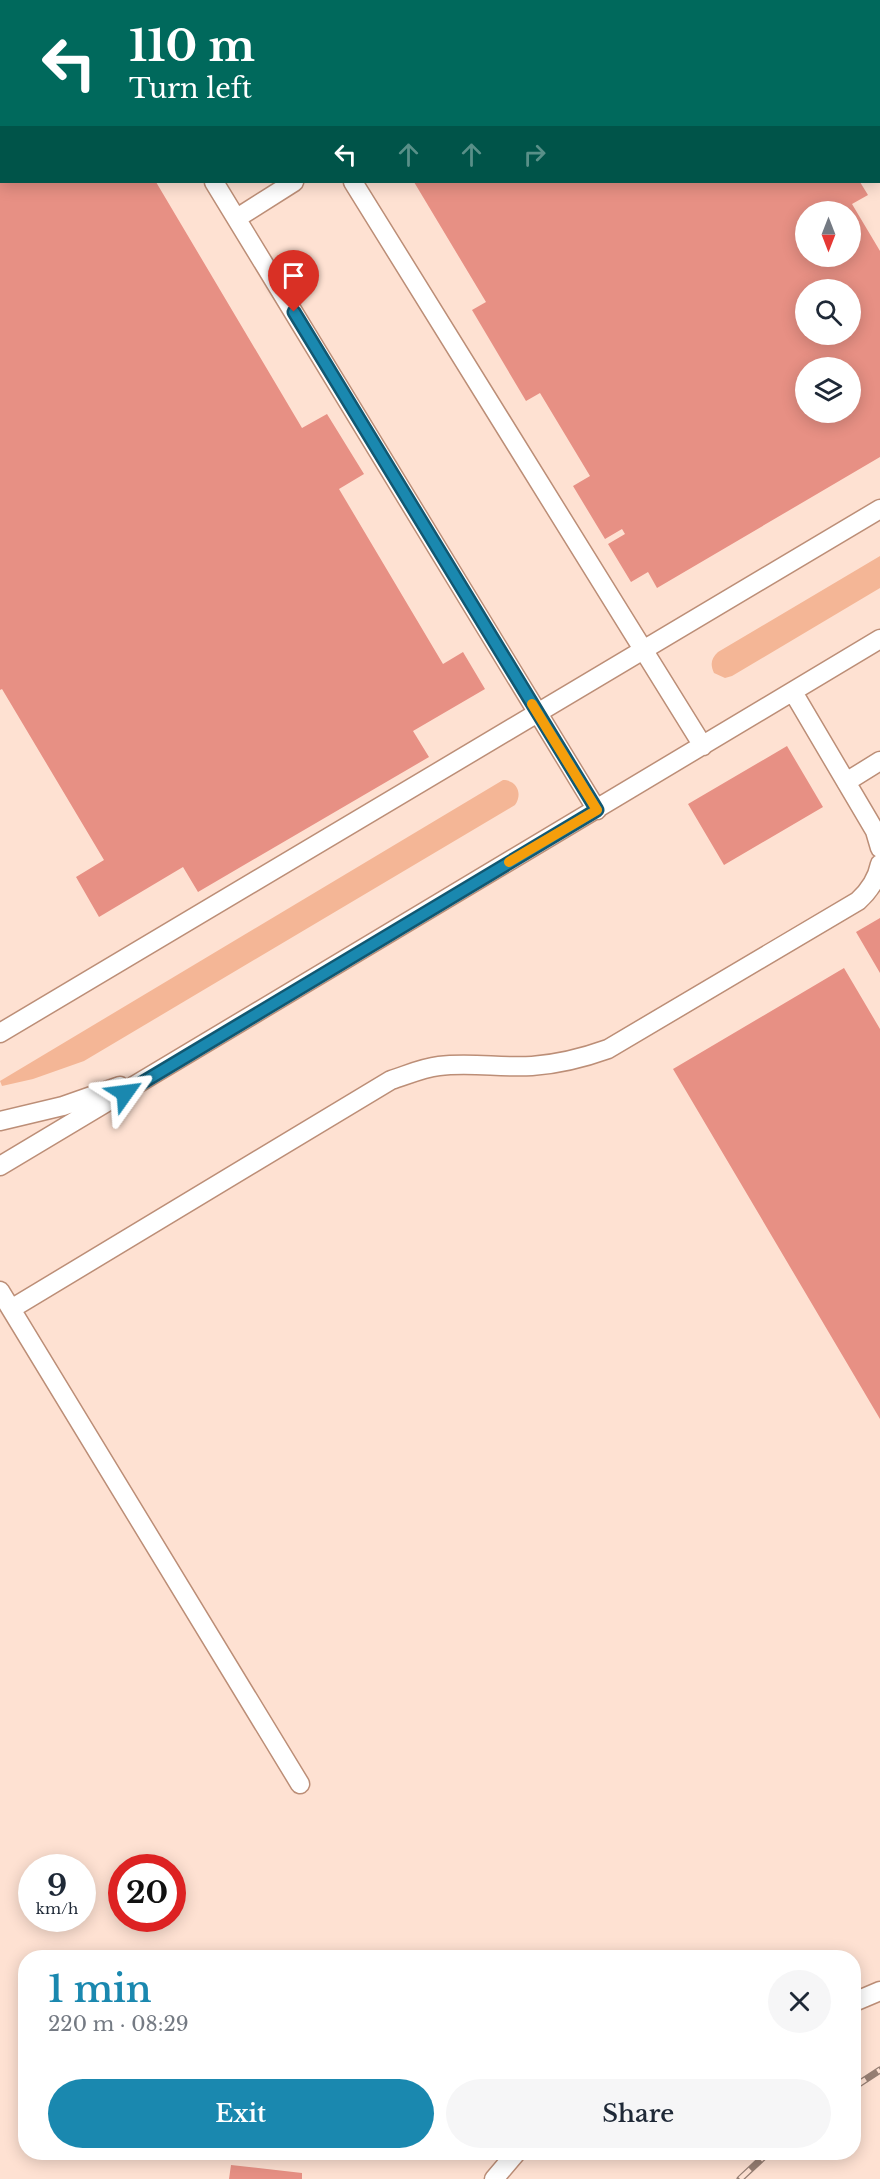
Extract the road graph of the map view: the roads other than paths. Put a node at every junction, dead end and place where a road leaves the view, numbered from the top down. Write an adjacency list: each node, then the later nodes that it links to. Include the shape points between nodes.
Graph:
1 (215, 183): 4 (lane)
2 (292, 183): 4 (lane)
3 (354, 183): 7 (lane)
4 (237, 218): 9 (lane)
5 (880, 509): 7 (lane)
6 (880, 639): 8 (lane)
7 (644, 650): 9 (lane); 10 (lane)
8 (793, 692): 10 (lane); 12 (lane)
9 (538, 713): 13 (lane); 16 (lane)
10 (703, 746): 13 (lane)
11 (880, 761): 12 (lane)
12 (846, 782): 14 (lane, via 875,831)
13 (597, 810): 17 (lane)
14 (880, 848)
15 (880, 864): 21 (lane, via 875,881 858,901 609,1049 553,1064 440,1066 391,1080)
16 (0, 1033)
17 (172, 1065): 18 (lane, via 100,1094); 19 (lane)
18 (0, 1121)
19 (0, 1167)
20 (0, 1291): 21 (lane)
21 (11, 1309): 22 (lane)
22 (300, 1784)
23 (880, 1991): 24 (lane)
24 (861, 1999)
25 (510, 2160): 26 (lane)
26 (494, 2179)

